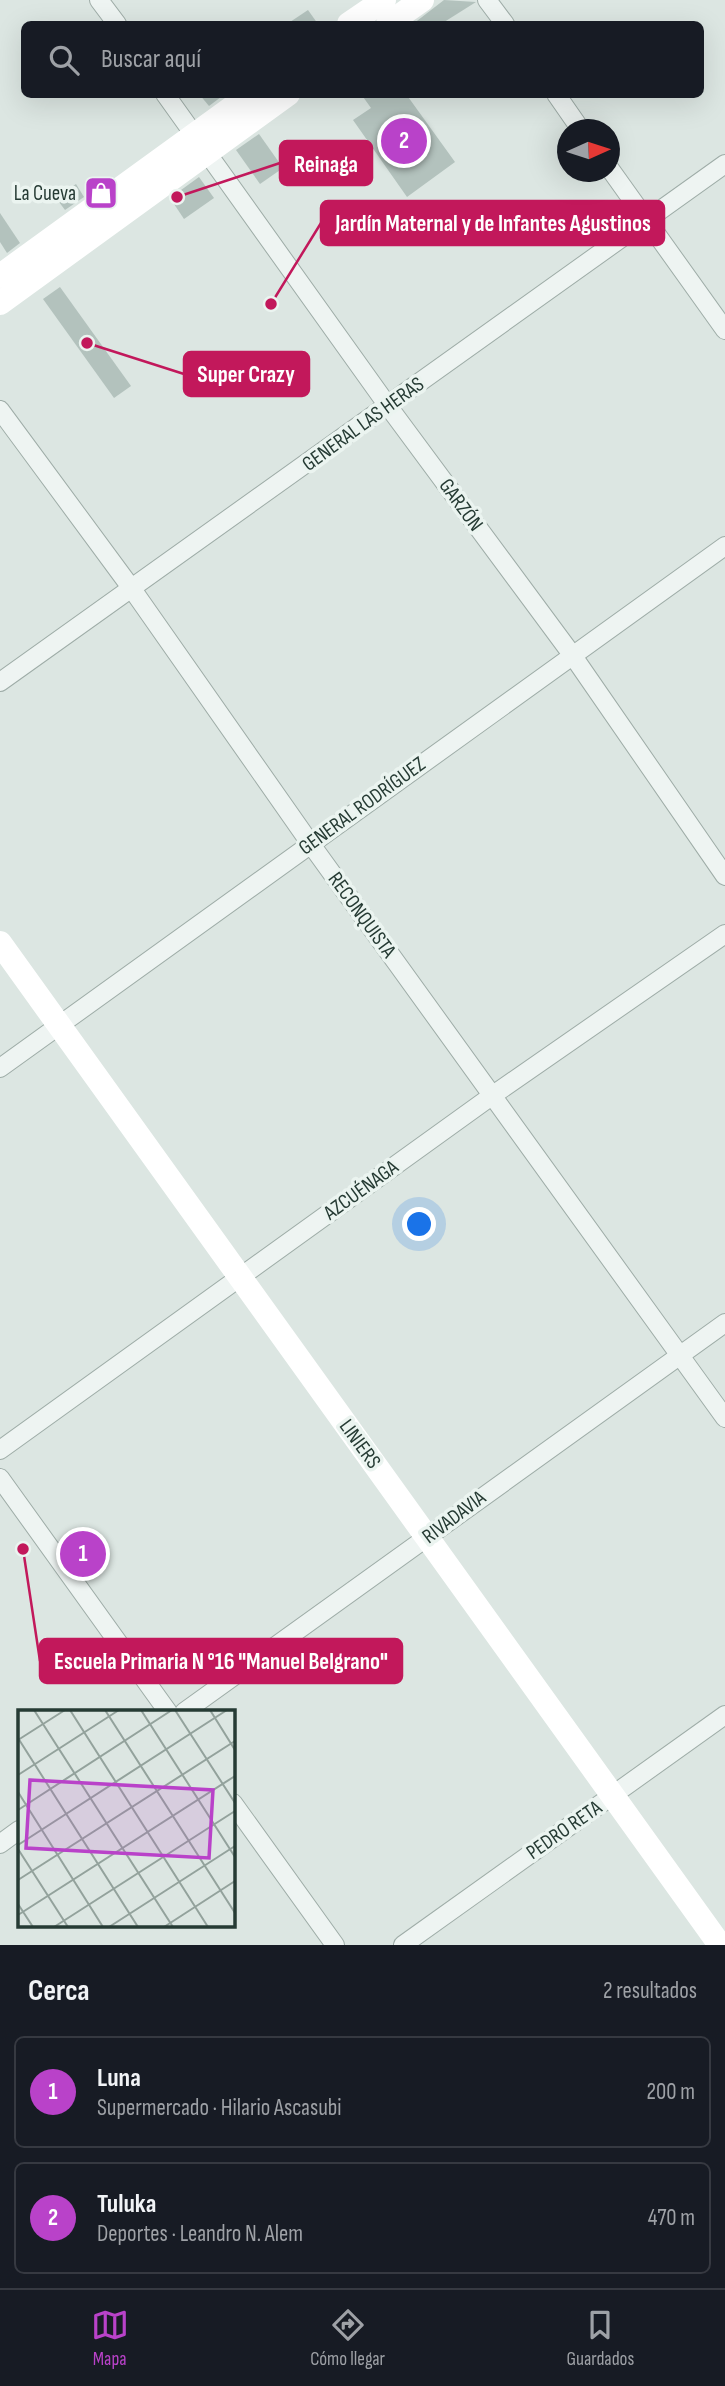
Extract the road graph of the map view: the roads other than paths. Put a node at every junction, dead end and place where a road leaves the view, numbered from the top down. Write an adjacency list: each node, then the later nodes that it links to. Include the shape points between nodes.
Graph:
1 (99, 0): 5 (street)
2 (384, 0): 6 (street)
3 (422, 0): 7 (street)
4 (487, 0): 8 (street)
5 (115, 21)
6 (353, 21)
7 (392, 21)
8 (503, 21)
9 (168, 98): 14 (street, GARZÓN)
10 (247, 98): 14 (street)
11 (281, 98): 14 (street)
12 (559, 98): 13 (street)
13 (573, 119)
14 (200, 144): 18 (street); 19 (street); 21 (street, GARZÓN)
15 (725, 164): 17 (street, GENERAL LAS HERAS)
16 (619, 182): 17 (street)
17 (646, 220): 20 (street); 21 (street, GENERAL LAS HERAS)
18 (0, 276)
19 (0, 303)
20 (725, 330)
21 (388, 405): 24 (street, GENERAL LAS HERAS); 25 (street, GARZÓN)
22 (0, 410): 24 (street, RECONQUISTA)
23 (725, 546): 25 (street, GENERAL RODRÍGUEZ)
24 (132, 589): 26 (street, GENERAL LAS HERAS); 27 (street, RECONQUISTA)
25 (573, 656): 27 (street, GENERAL RODRÍGUEZ); 28 (street, GARZÓN)
26 (0, 682)
27 (310, 843): 31 (street, GENERAL RODRÍGUEZ); 33 (street, RECONQUISTA)
28 (725, 876)
29 (725, 934): 33 (street, AZCUÉNAGA)
30 (0, 943): 31 (street, LINIERS)
31 (59, 1026): 32 (street, GENERAL RODRÍGUEZ); 34 (street, LINIERS)
32 (0, 1068)
33 (493, 1095): 34 (street, AZCUÉNAGA); 36 (street, RECONQUISTA)
34 (239, 1278): 38 (street, AZCUÉNAGA); 40 (street, LINIERS)
35 (725, 1323): 36 (street, RIVADAVIA)
36 (680, 1355): 37 (street, RECONQUISTA); 40 (street, RIVADAVIA)
37 (725, 1418)
38 (0, 1450)
39 (0, 1478): 41 (street)
40 (427, 1535): 42 (street, RIVADAVIA); 44 (street, LINIERS)
41 (167, 1710)
42 (187, 1710)
43 (725, 1715): 44 (street, PEDRO RETA)
44 (612, 1796): 49 (street, PEDRO RETA); 50 (street, LINIERS)
45 (234, 1804): 48 (street)
46 (18, 1831): 47 (street)
47 (0, 1844)
48 (335, 1945)
49 (403, 1945)
50 (720, 1945)

